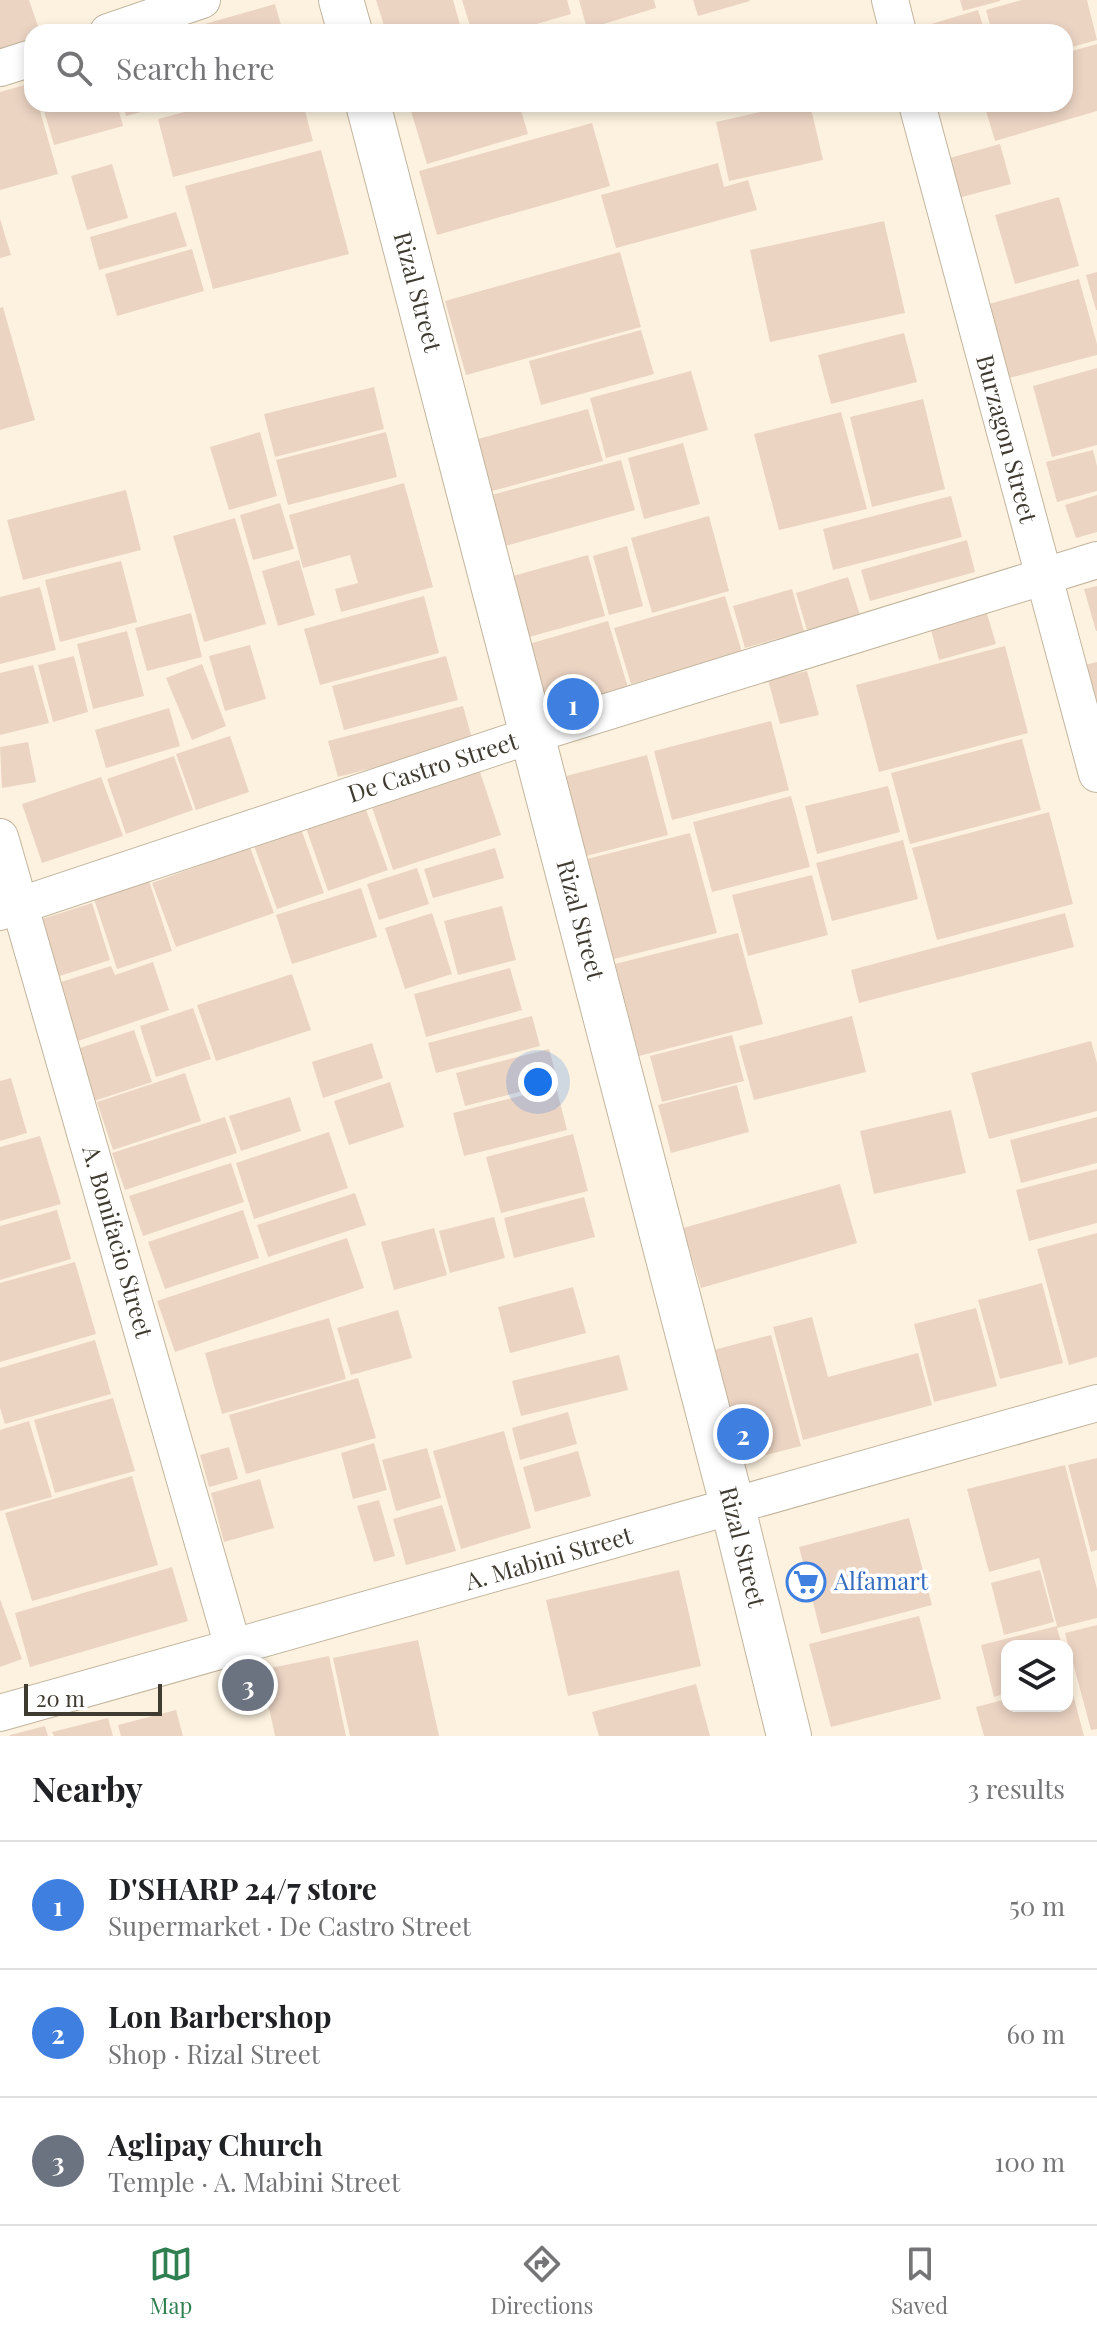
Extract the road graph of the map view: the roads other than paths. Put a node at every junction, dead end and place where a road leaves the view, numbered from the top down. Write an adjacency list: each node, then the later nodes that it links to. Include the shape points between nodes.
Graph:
1 (202, 0): 4 (street)
2 (341, 0): 5 (main road)
3 (890, 0): 6 (street)
4 (132, 24)
5 (348, 24)
6 (896, 24)
7 (24, 60): 8 (street)
8 (0, 68)
9 (370, 112): 13 (main road, Rizal Street)
10 (919, 112): 12 (street, Burzagon Street)
11 (1097, 560): 12 (street, De Castro Street)
12 (1042, 577): 13 (street, De Castro Street); 14 (street, Burzagon Street)
13 (532, 735): 16 (street, De Castro Street); 18 (main road, Rizal Street)
14 (1097, 774)
15 (0, 837): 16 (street, A. Bonifacio Street)
16 (10, 908): 19 (street, A. Bonifacio Street)
17 (1097, 1403): 18 (street, A. Mabini Street)
18 (733, 1508): 19 (street, A. Mabini Street); 21 (main road, Rizal Street)
19 (233, 1647): 20 (street, A. Mabini Street)
20 (0, 1713)
21 (789, 1736)

